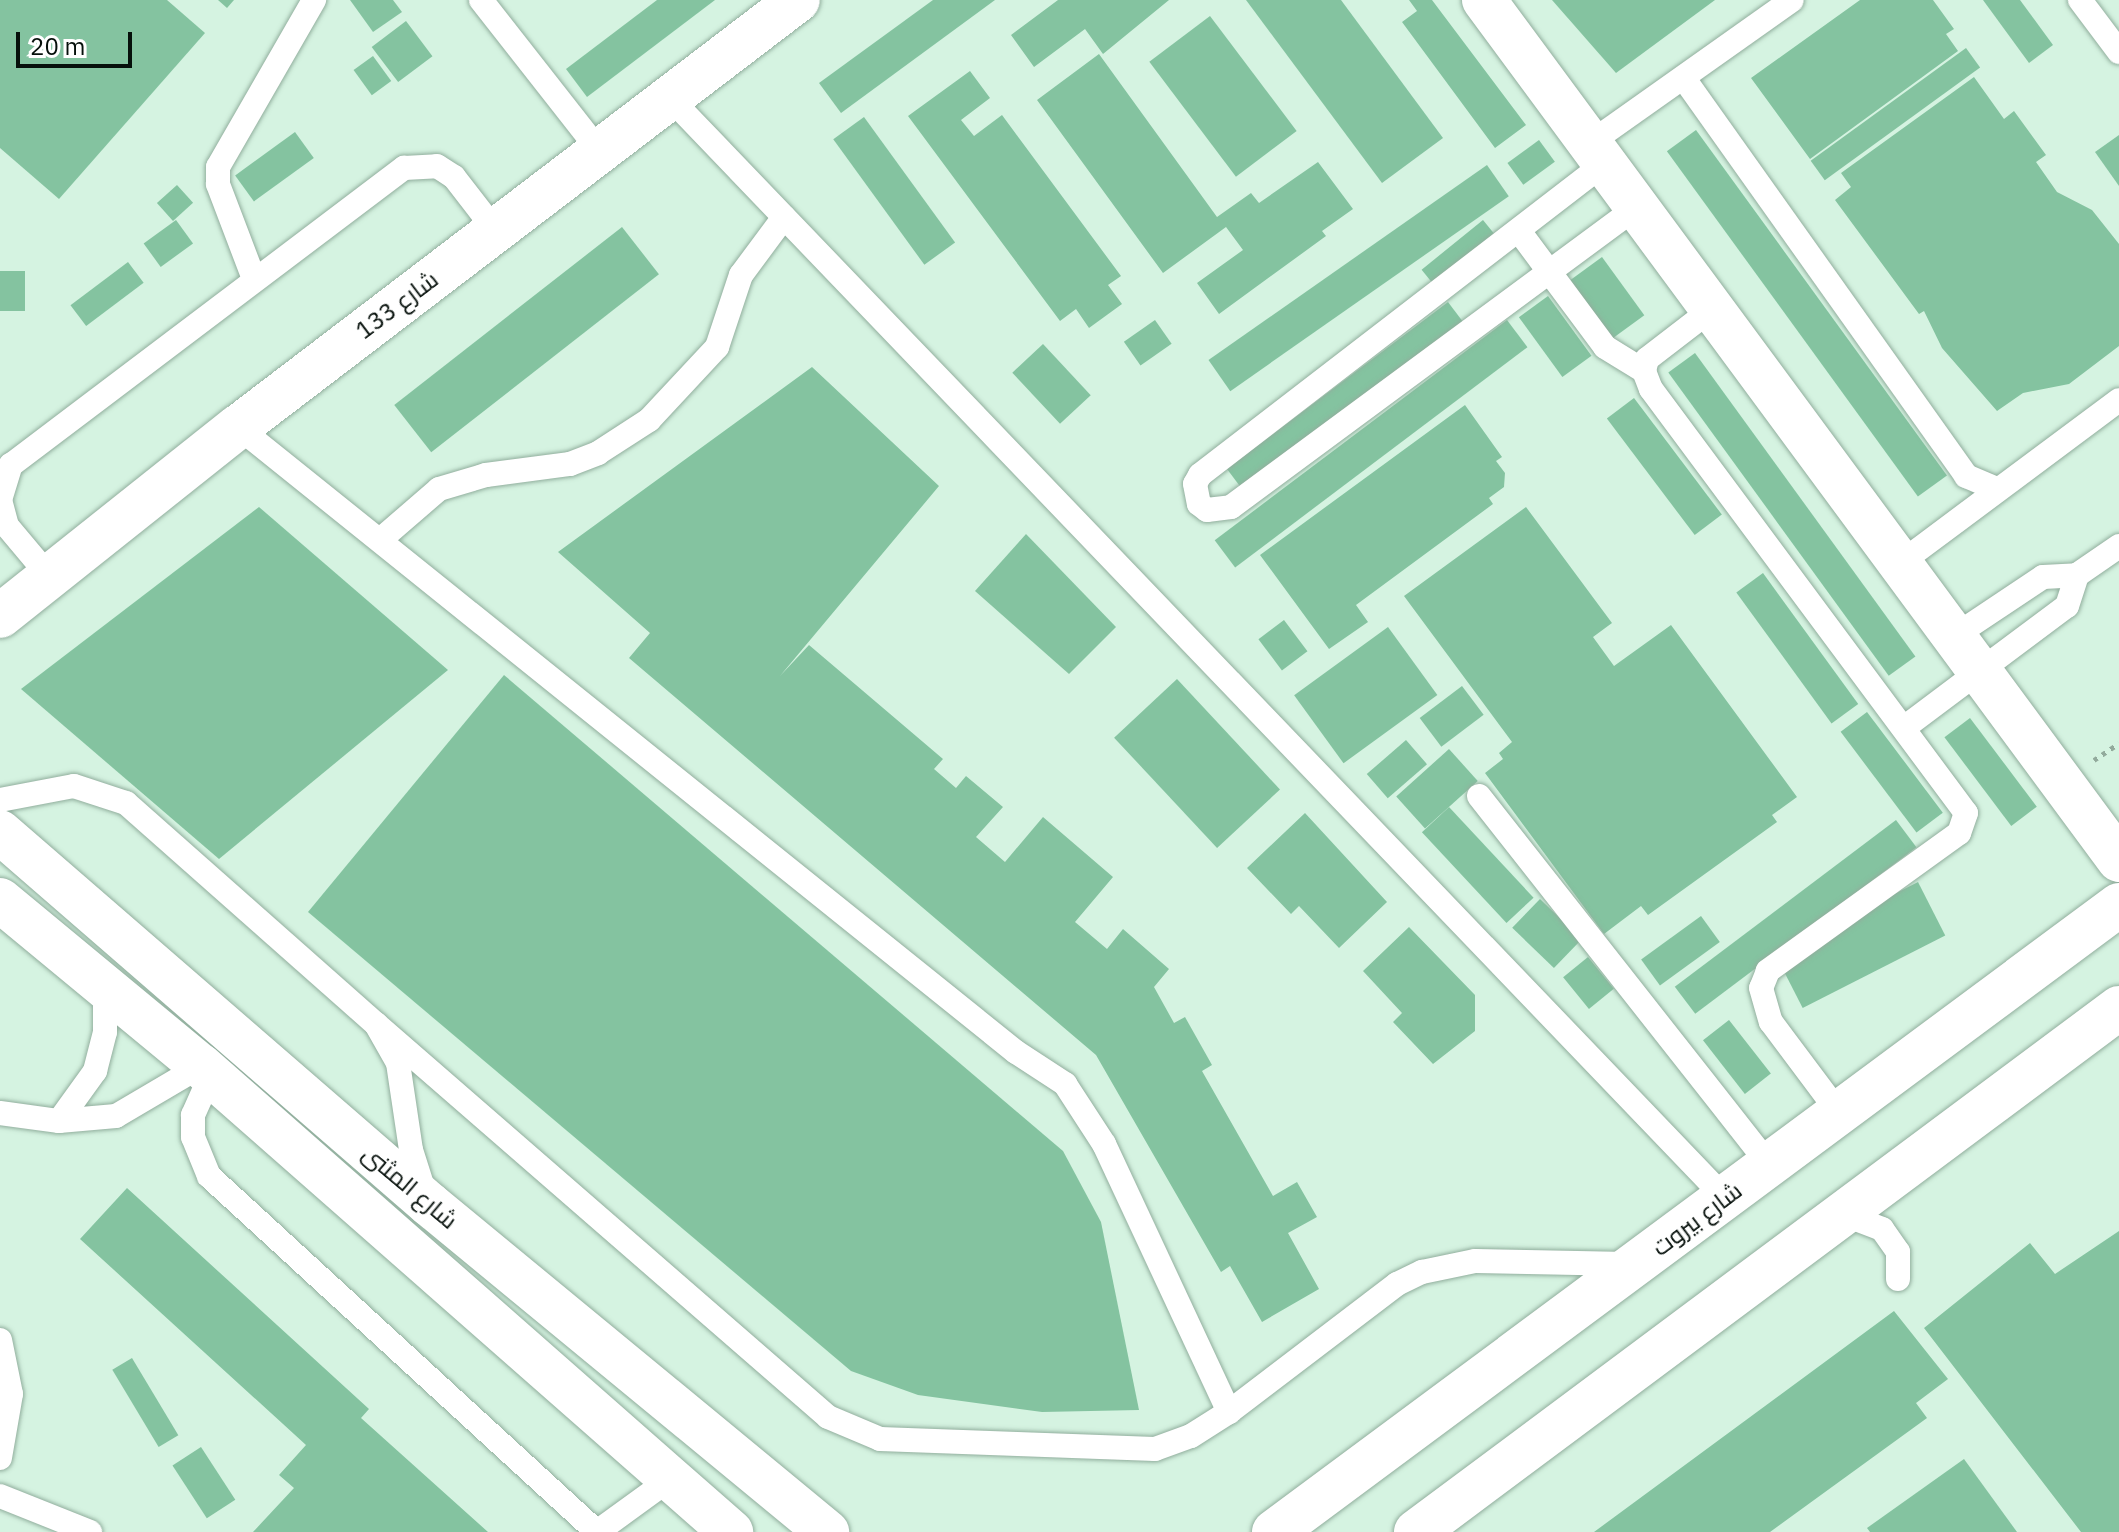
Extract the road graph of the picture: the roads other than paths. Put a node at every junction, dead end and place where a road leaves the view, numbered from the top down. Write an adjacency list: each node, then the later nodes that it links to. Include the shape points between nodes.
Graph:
1 (481, 0): 10 (lane)
2 (798, 0): 9 (street, شارع 133)
3 (1484, 0): 11 (street)
4 (1792, 0): 8 (lane)
5 (2080, 0): 7 (lane)
6 (308, 3): 17 (lane, via 218,167 218,184)
7 (2119, 52)
8 (1685, 80): 11 (lane); 22 (lane, via 1966,476)
9 (668, 96): 10 (street, شارع 133); 13 (lane)
10 (598, 149): 14 (street, شارع 133)
11 (1598, 153): 12 (street); 15 (lane)
12 (1637, 207): 16 (lane); 18 (street)
13 (784, 217): 23 (lane, via 741,275 717,347 649,420 625,438 570,464 486,475 439,489); 46 (lane)
14 (495, 230): 17 (lane, via 454,177 437,166 404,168); 21 (street, شارع 133)
15 (1519, 231): 16 (lane); 16 (lane, via 1200,475 1195,484 1199,504 1207,510 1231,507)
16 (1549, 272): 19 (lane, via 1605,347)
17 (254, 279): 27 (lane, via 11,465 0,500 7,526)
18 (1712, 309): 19 (lane, via 1656,349); 25 (street)
19 (1644, 371): 31 (lane, via 1651,389)
20 (2119, 400): 22 (lane)
21 (238, 427): 23 (lane); 27 (street, شارع 133)
22 (1996, 489): 25 (lane)
23 (380, 540): 53 (lane, via 1016,1052 1065,1084 1104,1144)
24 (2119, 546): 26 (lane)
25 (1899, 564): 29 (street)
26 (2077, 575): 29 (lane, via 2043,577); 30 (lane, via 2067,606)
27 (49, 576): 28 (street, شارع 133)
28 (0, 616)
29 (1953, 637): 30 (street)
30 (1978, 671): 31 (lane); 35 (street)
31 (1905, 727): 43 (lane, via 1962,802 1966,813 1959,833 1768,971 1761,988 1771,1022)
32 (1479, 796): 45 (lane)
33 (0, 800): 40 (lane, via 74,786 126,803)
34 (0, 832): 47 (street, شارع المثنى)
35 (2119, 860)
36 (0, 900): 38 (street, شارع المثنى)
37 (2119, 905): 43 (street, شارع بيروت)
38 (105, 992): 41 (street, شارع المثنى); 44 (lane, via 105,1032 95,1071)
39 (2119, 1008): 48 (street)
40 (376, 1024): 47 (lane, via 398,1063 411,1150); 53 (lane, via 844,1427 880,1439 1117,1452 1155,1449 1191,1436)
41 (205, 1072): 44 (lane, via 116,1116); 55 (street, شارع المثنى); 58 (lane, via 193,1137 209,1176)
42 (0, 1113): 44 (lane)
43 (1839, 1113): 45 (street, شارع بيروت)
44 (59, 1121)
45 (1769, 1165): 46 (street, شارع بيروت)
46 (1725, 1198): 49 (street, شارع بيروت)
47 (429, 1204): 60 (street, شارع المثنى)
48 (1829, 1224): 50 (lane, via 1856,1219 1882,1229 1898,1252); 62 (street)
49 (1635, 1264): 53 (lane, via 1475,1261 1422,1272 1397,1284); 61 (street, شارع بيروت)
50 (1898, 1279)
51 (0, 1340): 52 (lane)
52 (6, 1392): 54 (lane)
53 (1229, 1412)
54 (0, 1458)
55 (670, 1479): 58 (lane); 59 (street, شارع المثنى)
56 (0, 1496): 57 (lane)
57 (90, 1532)
58 (597, 1532)
59 (731, 1532)
60 (827, 1532)
61 (1274, 1532)
62 (1416, 1532)

